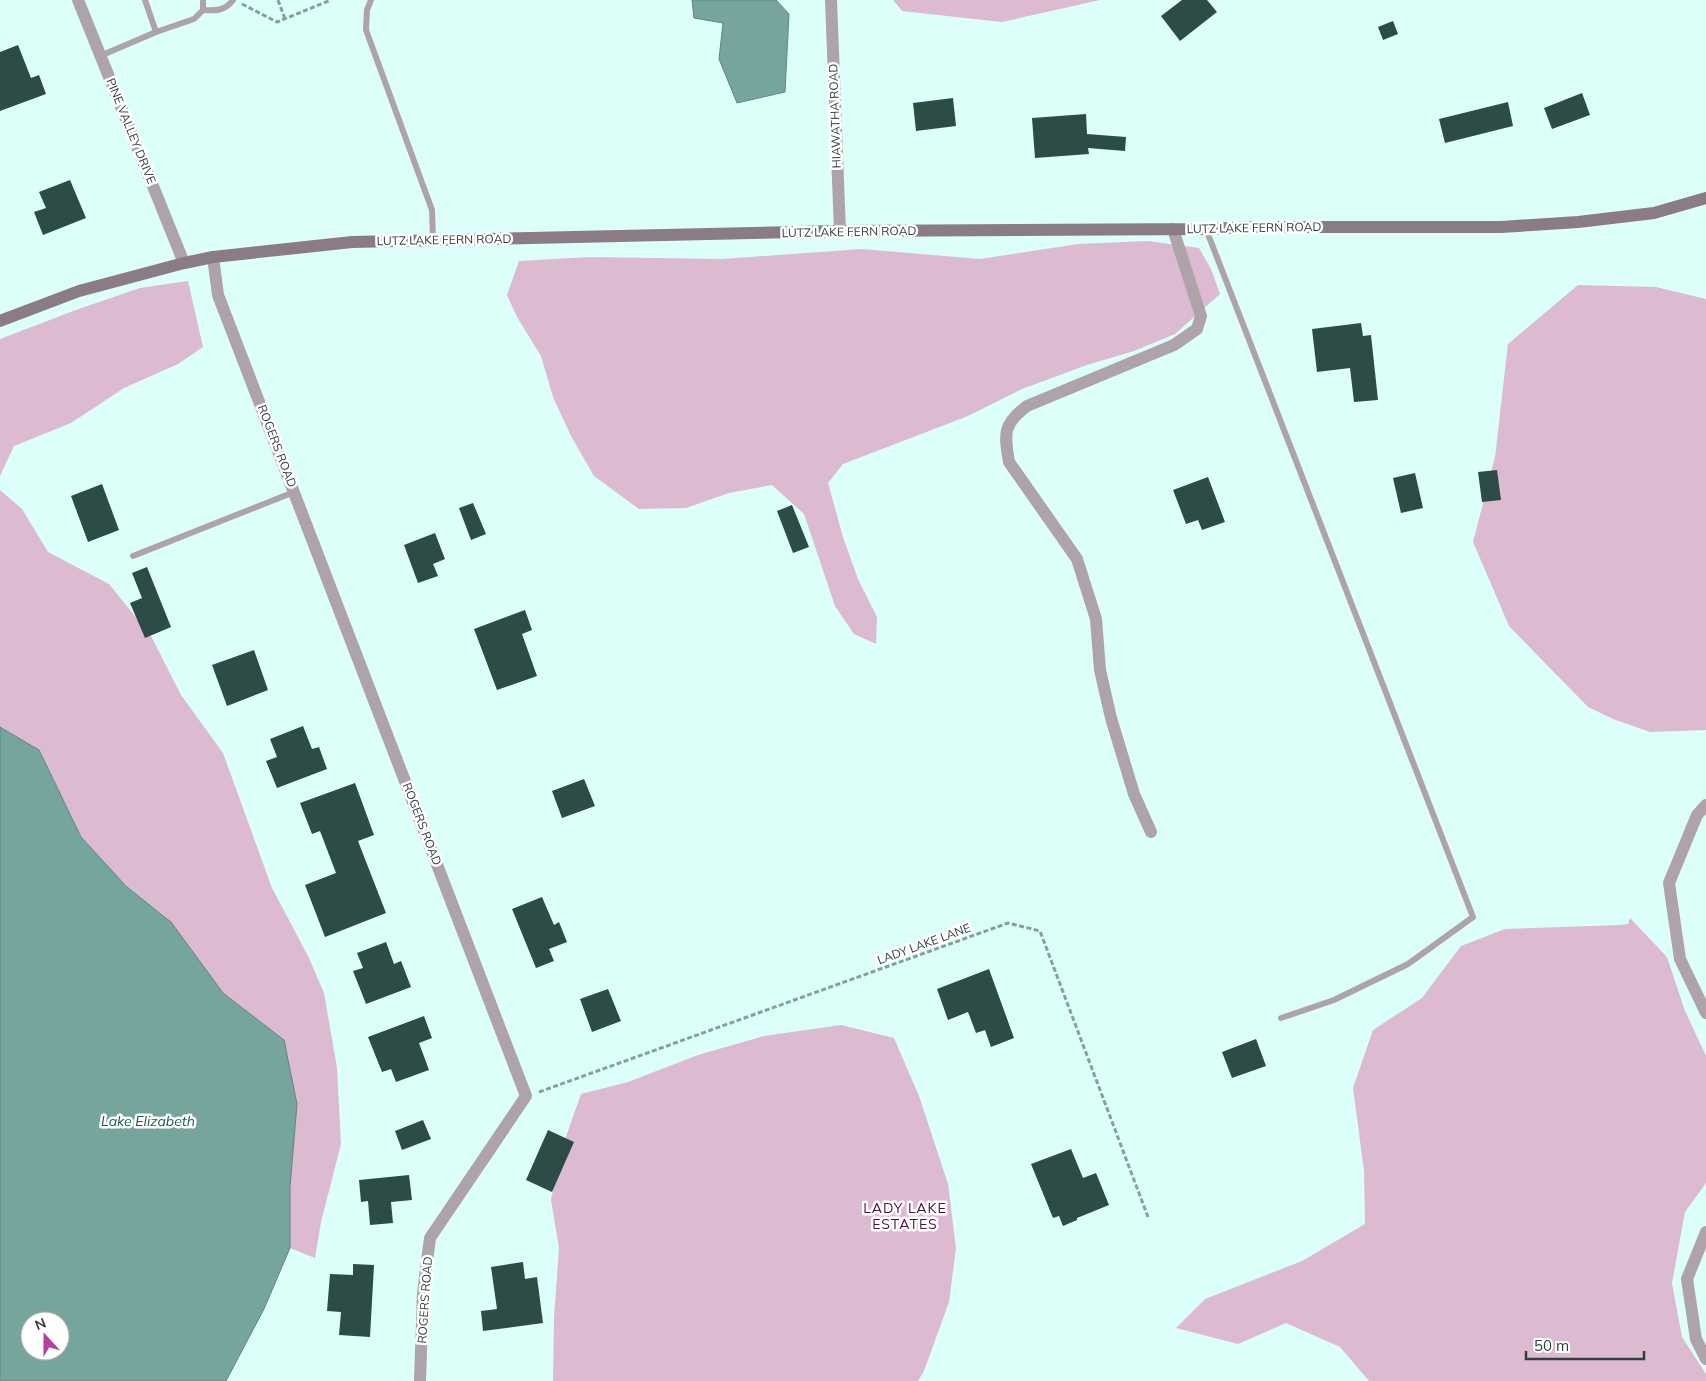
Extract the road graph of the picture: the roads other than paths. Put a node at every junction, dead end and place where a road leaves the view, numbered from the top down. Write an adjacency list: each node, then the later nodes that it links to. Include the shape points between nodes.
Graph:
1 (78, 0): 9 (street, PINE VALLEY DRIVE)
2 (145, 0): 8 (lane)
3 (203, 0): 7 (lane)
4 (233, 0): 7 (lane, via 227,7 216,11)
5 (371, 0): 14 (lane, via 366,30 432,210)
6 (831, 0): 13 (street, HIAWATHA ROAD)
7 (202, 10): 8 (lane, via 194,19)
8 (156, 32): 9 (lane)
9 (100, 56): 16 (street, PINE VALLEY DRIVE)
10 (1706, 198): 12 (main road, LUTZ LAKE FERN ROAD, via 1654,212 1568,222 1501,226)
11 (1173, 229): 12 (main road, LUTZ LAKE FERN ROAD); 13 (main road, LUTZ LAKE FERN ROAD); 22 (street, via 1201,316 1197,329 1174,345 1027,406 1014,416 1007,428 1006,444 1009,462 1077,559 1096,619 1100,670 1111,718 1134,794)
12 (1206, 229): 24 (lane, via 1473,917 1408,964 1334,1000)
13 (840, 231): 14 (main road, LUTZ LAKE FERN ROAD)
14 (432, 240): 15 (main road, LUTZ LAKE FERN ROAD, via 352,242)
15 (213, 257): 16 (main road, LUTZ LAKE FERN ROAD); 18 (street, ROGERS ROAD, via 218,295)
16 (184, 263): 17 (main road, LUTZ LAKE FERN ROAD, via 79,291)
17 (0, 321)
18 (295, 491): 19 (lane); 27 (street, ROGERS ROAD, via 526,1096 430,1238 423,1293)
19 (133, 556)
20 (1706, 804): 21 (street)
21 (1701, 819): 23 (street, via 1670,883 1680,958)
22 (1151, 832)
23 (1706, 1013)
24 (1281, 1018)
25 (1706, 1232): 26 (street, via 1687,1278 1696,1339)
26 (1706, 1360)
27 (420, 1381)

